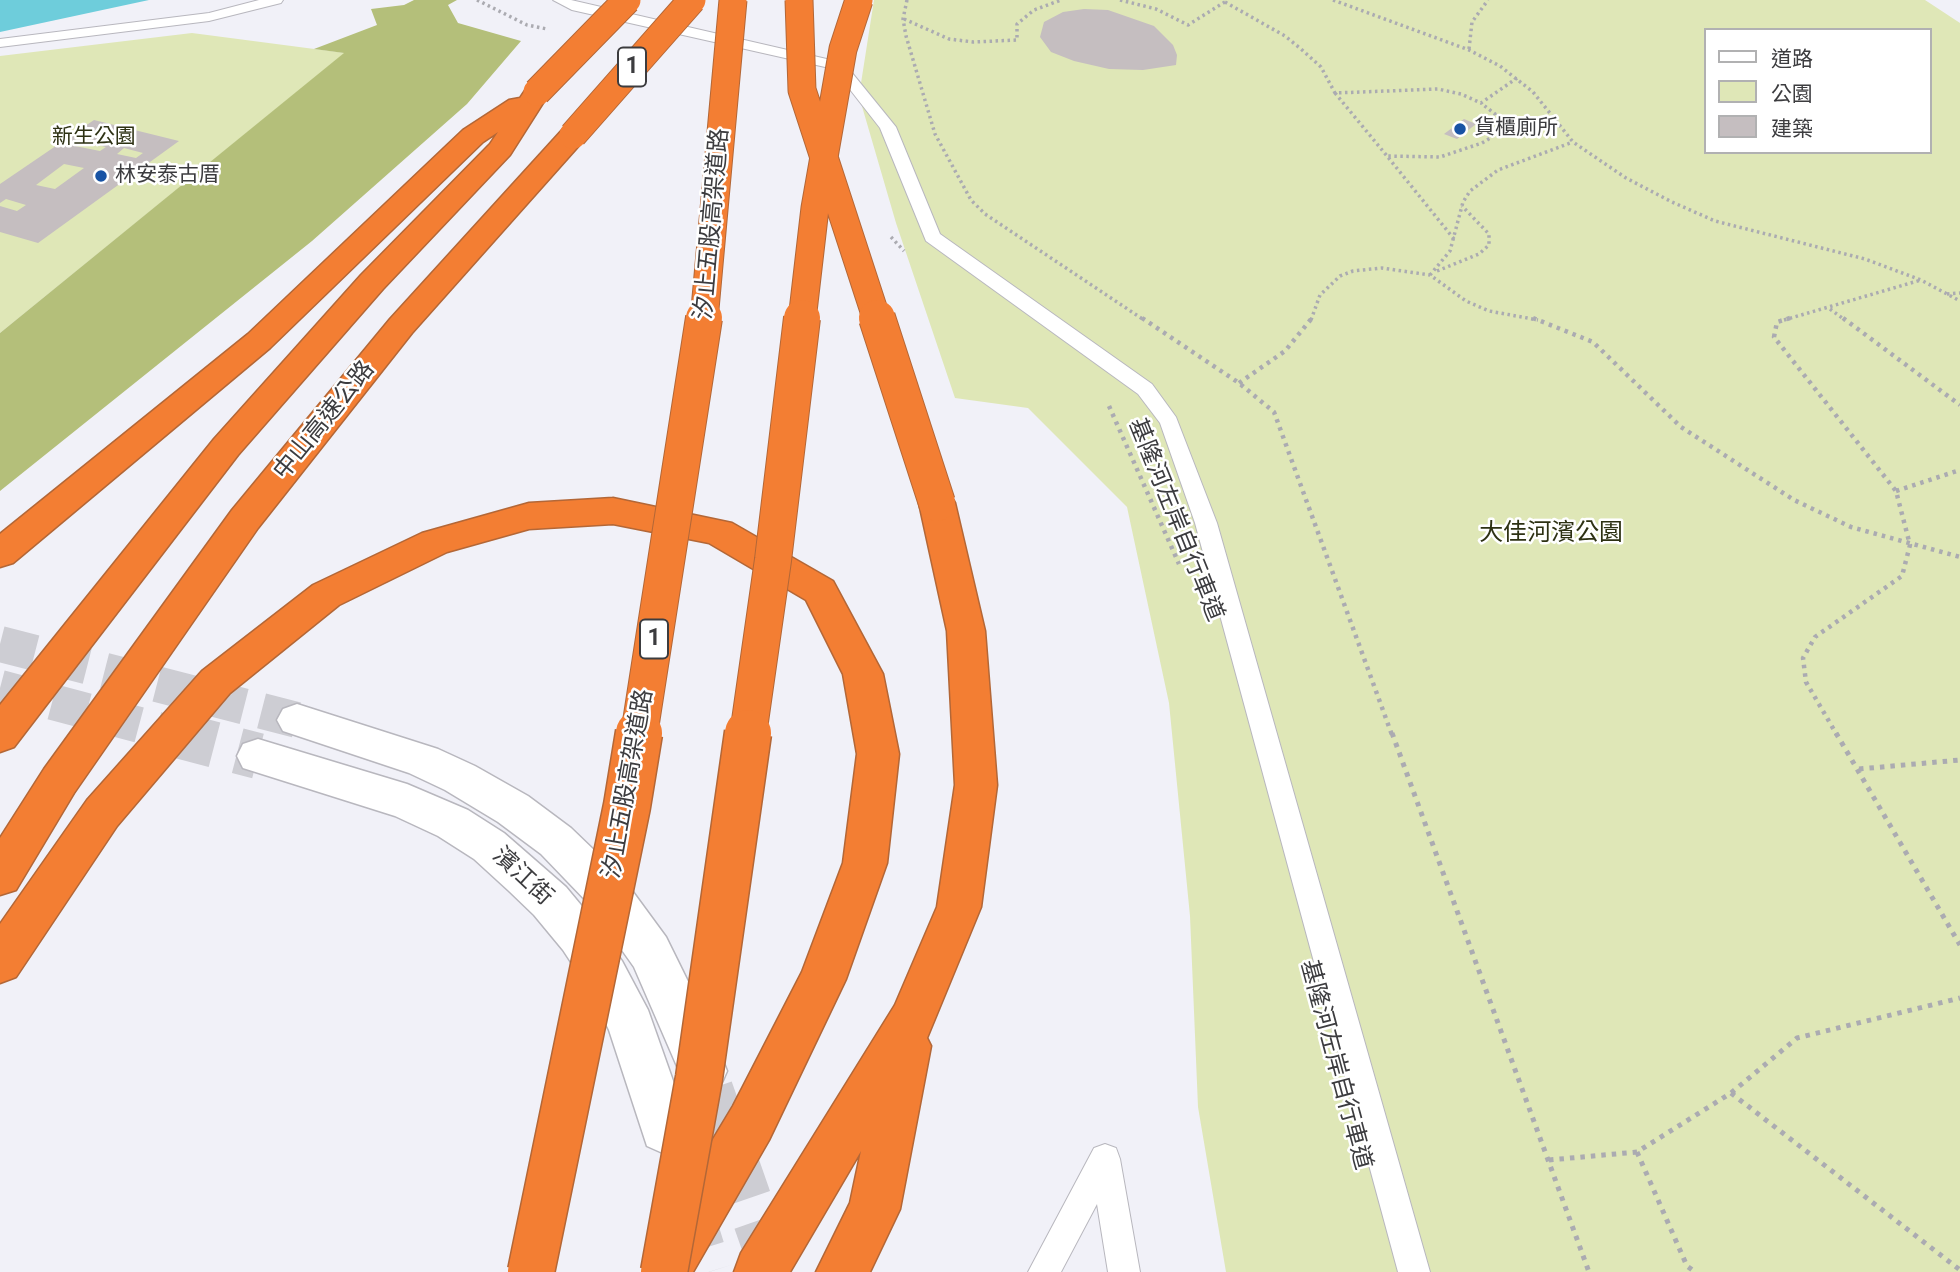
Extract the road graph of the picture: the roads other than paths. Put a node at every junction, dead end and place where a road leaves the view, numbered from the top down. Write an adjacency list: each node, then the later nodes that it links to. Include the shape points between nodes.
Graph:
1 (276, 0): 8 (lane, via 209,17)
2 (560, 0): 25 (lane, via 839,66 888,127 932,237 1146,389 1170,422 1206,523)
3 (626, 0): 9 (highway, 1, bridge)
4 (692, 0): 14 (highway, 中山高速公路 / 1, bridge, via 401,326 245,519 59,780)
5 (733, 0): 19 (highway, 汐止五股高架道路 / 1, bridge, via 700,355 627,806)
6 (799, 0): 16 (highway, bridge, via 802,90 937,503 966,631 976,785 959,907)
7 (859, 0): 20 (highway, bridge, via 844,50 815,208 754,696 699,1078)
8 (0, 43)
9 (537, 92): 10 (highway, via 474,136 259,341); 12 (highway, 1, via 499,149 372,282 226,447)
10 (0, 554)
11 (297, 720): 17 (main road, 濱江街, via 423,761 460,778 556,841 606,891 650,952)
12 (0, 735)
13 (258, 756): 18 (main road, 濱江街, via 407,802 480,840 525,877 579,936 606,976 631,1026)
14 (0, 876)
15 (0, 962): 20 (highway, via 102,813 216,682 326,595 435,542 529,516 613,511 719,532 820,591 863,674 878,754 865,863 823,979 751,1123)
16 (912, 1020): 21 (highway); 22 (highway, via 874,1209)
17 (710, 1089)
18 (665, 1129)
19 (531, 1272)
20 (664, 1272)
21 (760, 1272)
22 (842, 1272)
23 (1044, 1272): 24 (lane, via 1105,1159)
24 (1124, 1272)
25 (1414, 1272)

